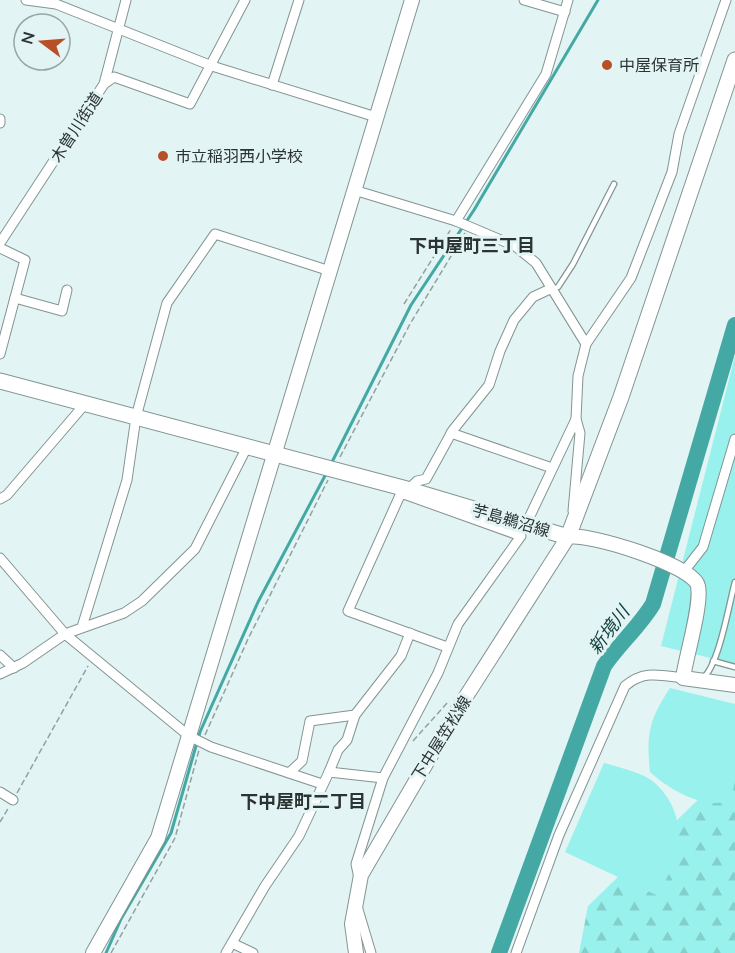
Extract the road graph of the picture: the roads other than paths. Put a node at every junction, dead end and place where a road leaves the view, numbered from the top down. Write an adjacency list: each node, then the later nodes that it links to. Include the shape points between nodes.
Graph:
1 (26, 0): 10 (street, via 56,4)
2 (126, 0): 10 (street, 木曽川街道)
3 (245, 0): 12 (street)
4 (299, 0): 14 (street)
5 (412, 0): 15 (street)
6 (524, 0): 9 (street)
7 (568, 0): 9 (street)
8 (726, 0): 25 (street, via 679,134 672,171 631,278)
9 (565, 12): 18 (street, via 546,74)
10 (119, 29): 12 (street); 13 (street, 木曽川街道)
11 (735, 60): 39 (main road, 芋島鵜沼線)
12 (212, 66): 13 (street, via 190,104 114,77); 14 (street)
13 (104, 84): 19 (street, 木曽川街道)
14 (272, 85): 15 (street)
15 (376, 117): 17 (street)
16 (614, 184): 22 (lane, via 573,264 558,287)
17 (354, 190): 18 (street); 21 (street)
18 (462, 224): 22 (street, via 514,246 536,263)
19 (0, 243)
20 (0, 248): 24 (street, via 25,260)
21 (330, 271): 29 (street, via 215,234 167,303); 34 (street)
22 (550, 289): 25 (street); 31 (street, via 533,297 514,320 489,385)
23 (67, 290): 24 (street, via 62,311)
24 (15, 298): 26 (street)
25 (586, 344): 30 (street, via 578,376)
26 (0, 354)
27 (0, 381): 28 (main road, 芋島鵜沼線)
28 (84, 404): 29 (main road, 芋島鵜沼線); 37 (street)
29 (136, 417): 33 (main road, 芋島鵜沼線); 43 (street, via 127,480)
30 (576, 419): 35 (street); 39 (street, via 580,433)
31 (451, 433): 35 (street); 36 (street, via 426,479)
32 (735, 440): 41 (street, via 704,547)
33 (248, 447): 34 (main road, 芋島鵜沼線); 43 (street, via 195,549 124,613)
34 (274, 454): 36 (main road, 芋島鵜沼線); 56 (street)
35 (552, 468): 38 (street)
36 (404, 490): 39 (main road, 芋島鵜沼線); 44 (street, via 348,611); 46 (street, via 521,536 458,624)
37 (0, 499)
38 (529, 518)
39 (572, 531): 41 (street); 63 (street, 下中屋笠松線, via 394,814)
40 (0, 558): 45 (street)
41 (685, 570): 52 (street, via 699,586)
42 (735, 582): 48 (lane)
43 (82, 627): 45 (street)
44 (410, 633): 46 (street); 55 (street, via 400,656)
45 (64, 634): 50 (street); 56 (street)
46 (447, 647): 59 (street, via 438,673)
47 (0, 655): 50 (street)
48 (713, 661): 49 (lane); 53 (lane, via 708,674)
49 (735, 667)
50 (14, 668): 51 (street)
51 (0, 674)
52 (682, 678): 53 (street); 71 (street, via 637,676 625,686 559,834)
53 (701, 679): 54 (street)
54 (735, 685)
55 (355, 715): 57 (street, via 347,740); 58 (street, via 310,721 302,761)
56 (195, 739): 58 (street); 66 (street, via 158,838)
57 (329, 772): 59 (street); 60 (street)
58 (289, 773): 60 (street)
59 (383, 777): 63 (street, via 357,864)
60 (322, 784): 65 (street, via 299,836)
61 (0, 792): 62 (street)
62 (13, 800)
63 (360, 880): 64 (street, 下中屋笠松線)
64 (355, 898): 69 (street, 下中屋笠松線, via 352,924); 70 (street)
65 (232, 943): 67 (street); 68 (street)
66 (93, 953)
67 (226, 953)
68 (253, 953)
69 (356, 953)
70 (371, 953)
71 (516, 953)

